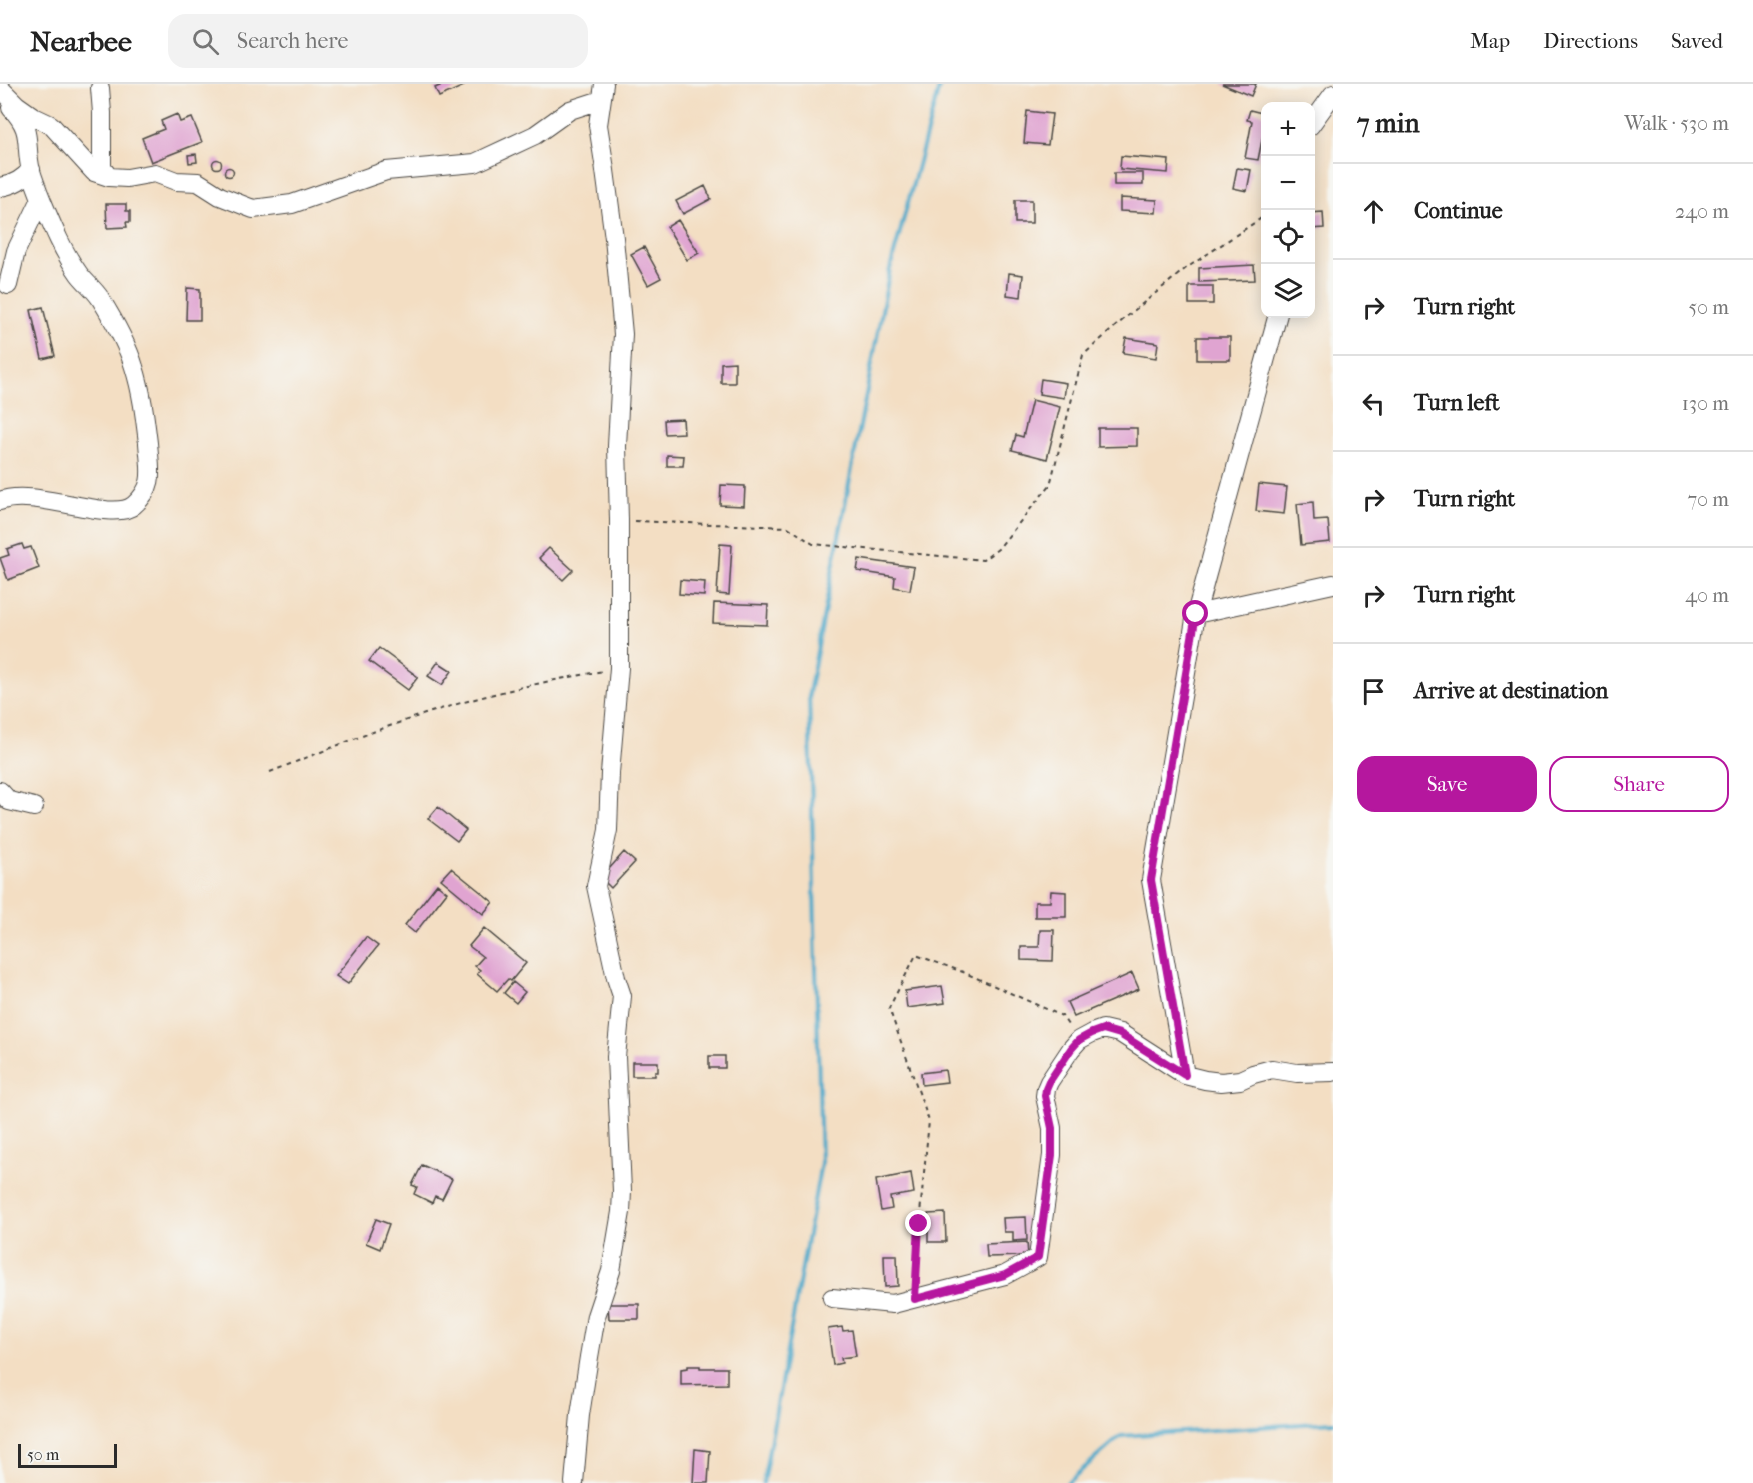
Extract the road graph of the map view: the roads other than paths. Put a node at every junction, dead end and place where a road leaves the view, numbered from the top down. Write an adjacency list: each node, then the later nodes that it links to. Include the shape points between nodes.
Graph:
1 (0, 88): 8 (street, via 17,105 51,125 94,172)
2 (100, 88): 8 (street, via 102,168)
3 (602, 92): 8 (street, via 535,135 475,163 386,171 283,206 253,209 198,182 176,181 155,173); 21 (street, via 598,125 623,334 617,446 618,668 608,830 596,886 622,996 616,1057 622,1191 611,1271 596,1316 589,1357)
4 (1333, 94): 6 (street)
5 (0, 95): 7 (street, via 19,115 27,131)
6 (1315, 120)
7 (31, 169): 9 (street, via 25,178); 10 (street)
8 (109, 177)
9 (0, 187)
10 (41, 199): 11 (street, via 16,251); 13 (street, via 79,274 98,294 116,324 134,366 145,416 151,475 146,494 131,508 115,511 22,497)
11 (8, 285)
12 (1277, 318): 15 (street)
13 (0, 501)
14 (1333, 584): 15 (street)
15 (1196, 614): 19 (street, via 1151,880)
16 (0, 791): 17 (street, via 9,801)
17 (34, 807)
18 (1333, 1072): 19 (street, via 1272,1069 1221,1082)
19 (1185, 1075): 20 (street, via 1120,1034 1103,1029 1079,1040 1046,1089 1052,1155 1038,1257 1005,1275 894,1304)
20 (832, 1298)
21 (574, 1483)

